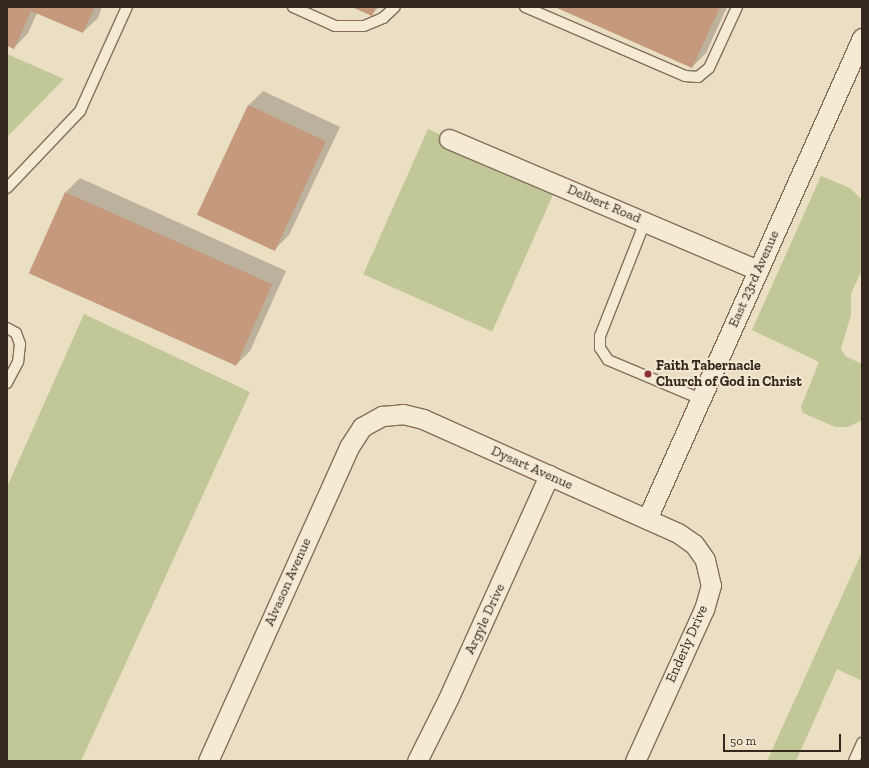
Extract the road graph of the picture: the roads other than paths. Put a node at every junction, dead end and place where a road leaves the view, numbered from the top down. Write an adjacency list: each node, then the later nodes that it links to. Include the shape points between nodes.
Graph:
1 (127, 7): 8 (lane, via 80,111)
2 (293, 7): 3 (lane, via 335,26 364,26 383,18)
3 (395, 7)
4 (525, 7): 5 (lane, via 684,76 698,77 709,68)
5 (737, 7)
6 (862, 38): 10 (street, East 23rd Avenue)
7 (449, 139): 9 (street, Delbert Road)
8 (7, 188)
9 (645, 222): 10 (street, Delbert Road); 13 (lane, via 600,336 600,348 608,360)
10 (758, 270): 13 (street, East 23rd Avenue)
11 (7, 328): 12 (lane, via 16,333 20,344 18,362)
12 (7, 383)
13 (701, 399): 16 (street, East 23rd Avenue)
14 (382, 416): 15 (street, Dysart Avenue, via 403,414 423,419); 19 (street, Alvason Avenue, via 362,427 349,447)
15 (548, 475): 16 (street, Dysart Avenue); 20 (street, Argyle Drive, via 452,692)
16 (647, 519): 17 (street, Dysart Avenue)
17 (678, 533): 21 (street, Enderly Drive, via 694,544 705,560 711,585 704,609)
18 (862, 743): 22 (lane)
19 (208, 761)
20 (417, 761)
21 (635, 761)
22 (854, 761)

